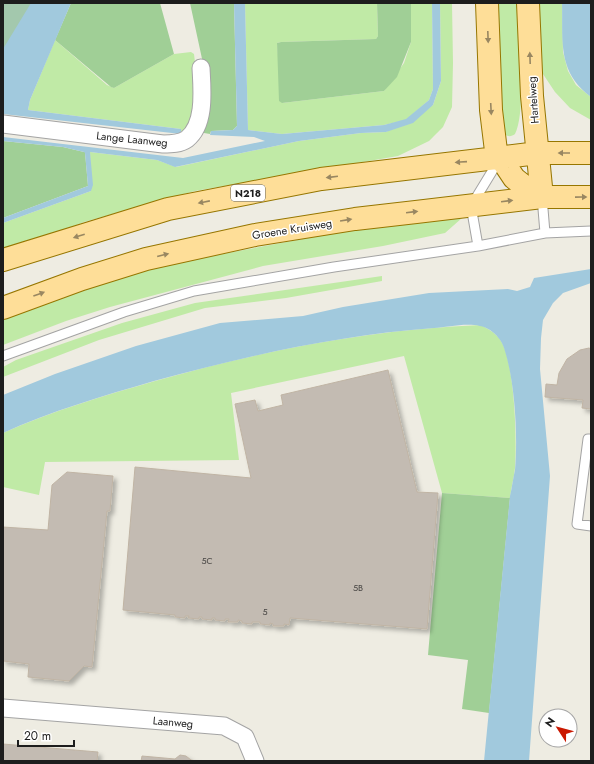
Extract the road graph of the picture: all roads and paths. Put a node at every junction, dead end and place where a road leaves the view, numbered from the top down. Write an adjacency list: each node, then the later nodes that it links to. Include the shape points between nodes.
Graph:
1 (487, 3): 7 (main road, one-way to 7, via 492,133)
2 (528, 3): 5 (main road, Hartelweg, one-way to 2, via 532,96)
3 (201, 68): 4 (street, Lange Laanweg, via 199,117 194,131 187,139 176,143 163,144)
4 (3, 124)
5 (538, 153): 6 (main road, one-way to 5); 7 (main road); 8 (main road, Hartelweg)
6 (591, 153)
7 (500, 159): 8 (main road, via 514,178); 10 (lane); 14 (main road, N218, one-way to 14, via 441,163 321,179 176,208)
8 (542, 197): 9 (main road, Groene Kruisweg, one-way to 9); 10 (main road, Groene Kruisweg, one-way to 8); 12 (lane, Hartelweg)
9 (591, 197)
10 (471, 206): 13 (lane); 15 (main road, Groene Kruisweg, one-way to 10, via 82,279 146,259 200,246 355,219)
11 (591, 231): 12 (lane)
12 (545, 234): 13 (lane)
13 (478, 246): 16 (lane, via 194,291 124,312)
14 (3, 260)
15 (3, 308)
16 (3, 356)
17 (591, 439): 18 (lane, via 588,439)
18 (587, 482): 19 (lane, via 578,524)
19 (591, 526)
20 (3, 708): 21 (street, Laanweg, via 224,726 245,737)
21 (255, 761)

